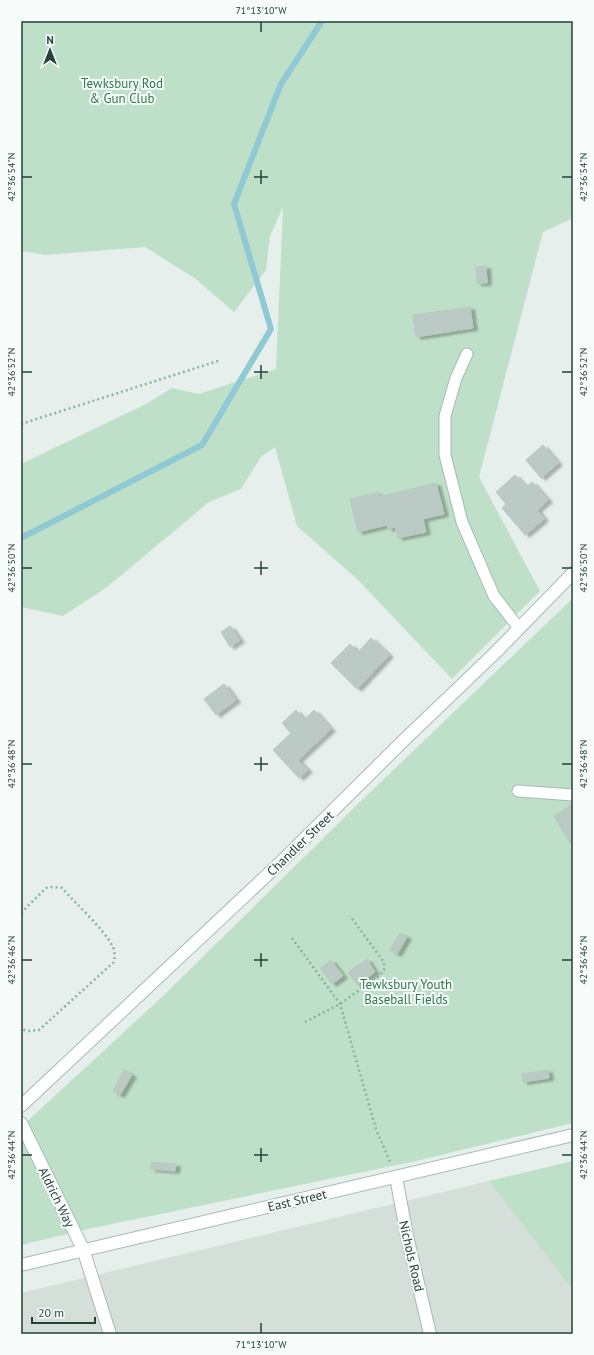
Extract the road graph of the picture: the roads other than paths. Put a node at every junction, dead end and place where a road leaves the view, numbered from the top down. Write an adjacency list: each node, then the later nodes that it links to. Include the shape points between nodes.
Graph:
1 (467, 354): 3 (lane, via 456,378 445,416 445,455 462,522 494,596)
2 (573, 573): 3 (street, Chandler Street)
3 (519, 628): 6 (street, Chandler Street, via 282,861)
4 (518, 791): 5 (lane)
5 (573, 795)
6 (21, 1106)
7 (21, 1123): 10 (street, Aldrich Way)
8 (573, 1135): 9 (street, East Street)
9 (396, 1177): 10 (street, East Street); 13 (street, Nichols Road)
10 (83, 1250): 11 (street, East Street); 12 (street, Aldrich Way)
11 (21, 1265)
12 (110, 1334)
13 (430, 1334)

